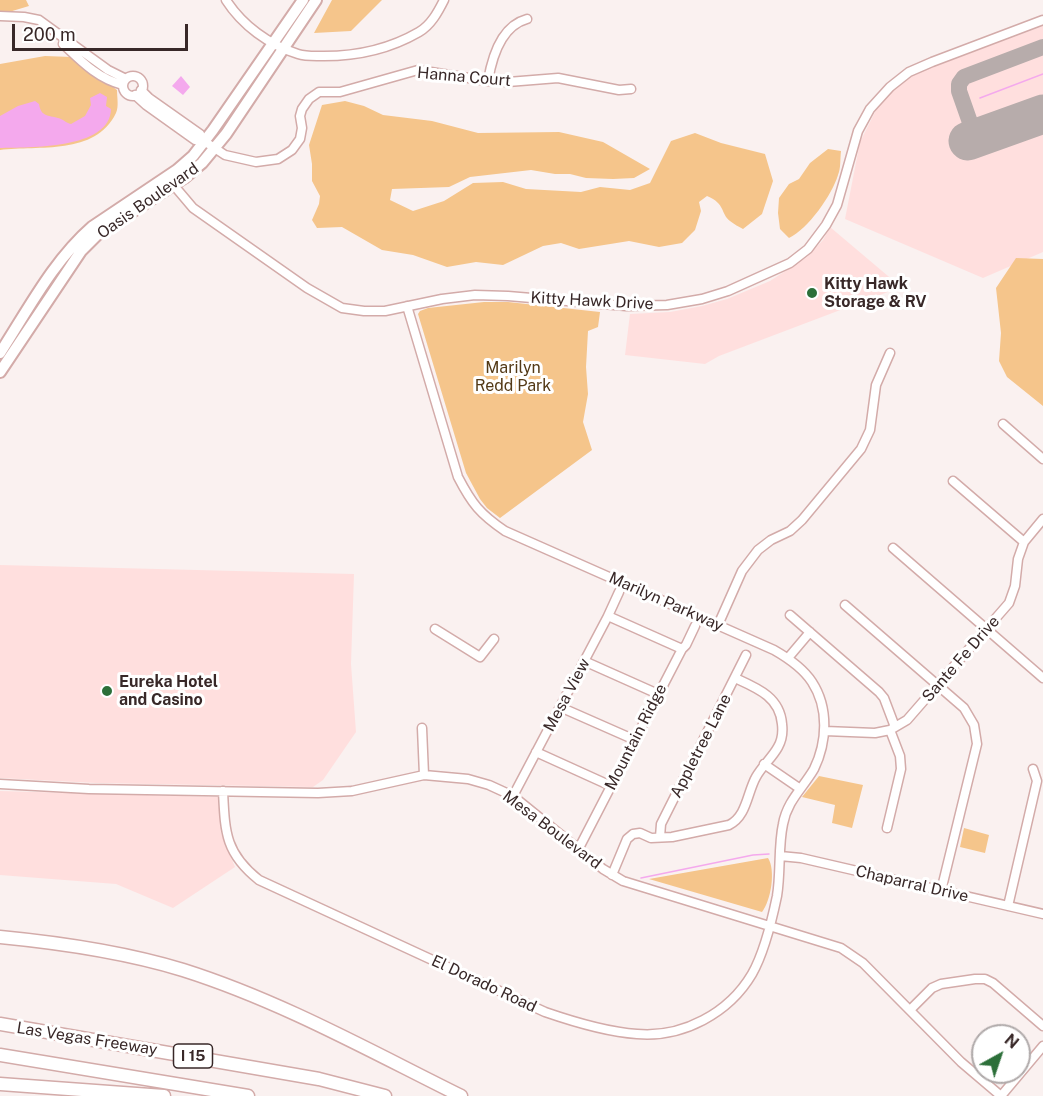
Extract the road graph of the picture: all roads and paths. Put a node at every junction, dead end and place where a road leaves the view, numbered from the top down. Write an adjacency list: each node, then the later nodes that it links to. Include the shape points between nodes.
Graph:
1 (226, 0): 8 (street, via 236,16)
2 (303, 0): 8 (main road, Oasis Boulevard)
3 (316, 0): 9 (main road, Oasis Boulevard)
4 (444, 0): 9 (street, via 420,32 360,55 301,55)
5 (0, 16): 11 (street, via 36,20)
6 (527, 19): 10 (street, via 517,21 498,46)
7 (1043, 20): 17 (street, Kitty Hawk Drive, via 909,72 890,87 870,109 858,131 837,205 808,249 790,263 728,291 702,299 649,306 475,295)
8 (273, 42): 9 (street); 14 (main road, Oasis Boulevard)
9 (284, 48): 15 (main road, Oasis Boulevard)
10 (488, 81): 12 (street, Hanna Court, via 558,78); 15 (street, Hanna Court, via 418,70 340,92 319,93 302,110 300,139 278,159 256,162)
11 (125, 82): 13 (street, via 126,94); 13 (street, via 134,76 140,79 143,86)
12 (631, 89)
13 (138, 93): 14 (street, Hanna Court, via 200,134)
14 (204, 141): 15 (street, Hanna Court); 16 (main road, Oasis Boulevard)
15 (213, 149): 16 (main road, Oasis Boulevard, via 202,163)
16 (170, 181): 17 (street, Kitty Hawk Drive, via 193,208 342,308 385,311); 18 (main road, Oasis Boulevard, via 80,237); 20 (main road, Oasis Boulevard, via 81,251)
17 (406, 306): 31 (street, Marilyn Parkway, via 458,477 485,518 505,531)
18 (0, 353)
19 (890, 353): 31 (street, via 876,385 870,430 861,449 802,520 758,550 742,571)
20 (0, 372)
21 (1003, 424): 22 (street)
22 (1043, 459)
23 (953, 481): 25 (street)
24 (1043, 519): 25 (street, Sante Fe Drive)
25 (1024, 542): 34 (street, Sante Fe Drive, via 1009,603)
26 (893, 548): 34 (street)
27 (619, 592): 30 (street, Mesa View)
28 (845, 605): 43 (street)
29 (790, 615): 35 (street)
30 (608, 616): 37 (street); 40 (street, Mesa View)
31 (718, 625): 39 (street, Marilyn Parkway)
32 (695, 627): 37 (street, Mountain Ridge)
33 (435, 628): 36 (street, via 480,657)
34 (987, 629): 42 (street); 43 (street, Sante Fe Drive)
35 (810, 632): 39 (street); 47 (street, via 879,692)
36 (494, 639)
37 (682, 649): 44 (street, Mountain Ridge)
38 (746, 655): 41 (street, Appletree Lane)
39 (788, 658): 48 (street, Marilyn Parkway, via 812,682 822,705)
40 (584, 661): 44 (street); 45 (street, Mesa View)
41 (735, 678): 51 (street, via 771,698 780,712 782,737); 60 (street, Appletree Lane, via 661,824)
42 (1043, 678)
43 (938, 685): 47 (street, Sante Fe Drive, via 907,720); 64 (street, via 964,708 974,725 976,744)
44 (658, 694): 49 (street, Mountain Ridge)
45 (560, 707): 49 (street); 50 (street, Mesa View)
46 (422, 728): 53 (street)
47 (893, 728): 48 (street, via 875,733); 59 (street, via 901,769)
48 (825, 731): 56 (street, Marilyn Parkway, via 819,757)
49 (635, 740): 55 (street, Mountain Ridge)
50 (536, 752): 55 (street); 58 (street, Mesa View)
51 (765, 764): 56 (street); 60 (street, via 735,822)
52 (1034, 769): 65 (street, via 1037,781)
53 (424, 774): 57 (street, Mesa Boulevard, via 352,791); 58 (street, Mesa Boulevard, via 468,779)
54 (0, 784): 57 (street, Mesa Boulevard)
55 (611, 786): 61 (street, Mountain Ridge)
56 (799, 788): 62 (street, Marilyn Parkway, via 783,824)
57 (223, 791): 67 (street, El Dorado Road, via 224,826 231,848 243,867 259,880 573,1022 638,1035 662,1034 694,1025 724,1007 739,992 762,952)
58 (513, 796): 61 (street, Mesa Boulevard)
59 (887, 828)
60 (660, 837): 63 (street, via 640,833 627,838)
61 (579, 849): 63 (street, Mesa Boulevard)
62 (780, 856): 64 (street, Chaparral Drive); 67 (street, Marilyn Parkway, via 777,897)
63 (612, 875): 67 (street, Mesa Boulevard, via 635,886)
64 (941, 891): 65 (street, Chaparral Drive)
65 (1008, 906): 66 (street, Chaparral Drive)
66 (1043, 914)
67 (768, 926): 69 (street, Mesa Boulevard, via 852,954)
68 (0, 937): 78 (highway, via 97,949 210,979 306,1019)
69 (910, 1010): 71 (street, via 941,984 985,979); 79 (street, Mesa Boulevard)
70 (0, 1024): 77 (highway, Las Vegas Freeway / I 15, via 319,1079)
71 (1043, 1026)
72 (1043, 1046): 79 (street)
73 (0, 1055): 76 (highway, Las Vegas Freeway / I 15)
74 (0, 1084): 75 (highway)
75 (164, 1096)
76 (248, 1096)
77 (385, 1096)
78 (461, 1096)
79 (1001, 1096)

